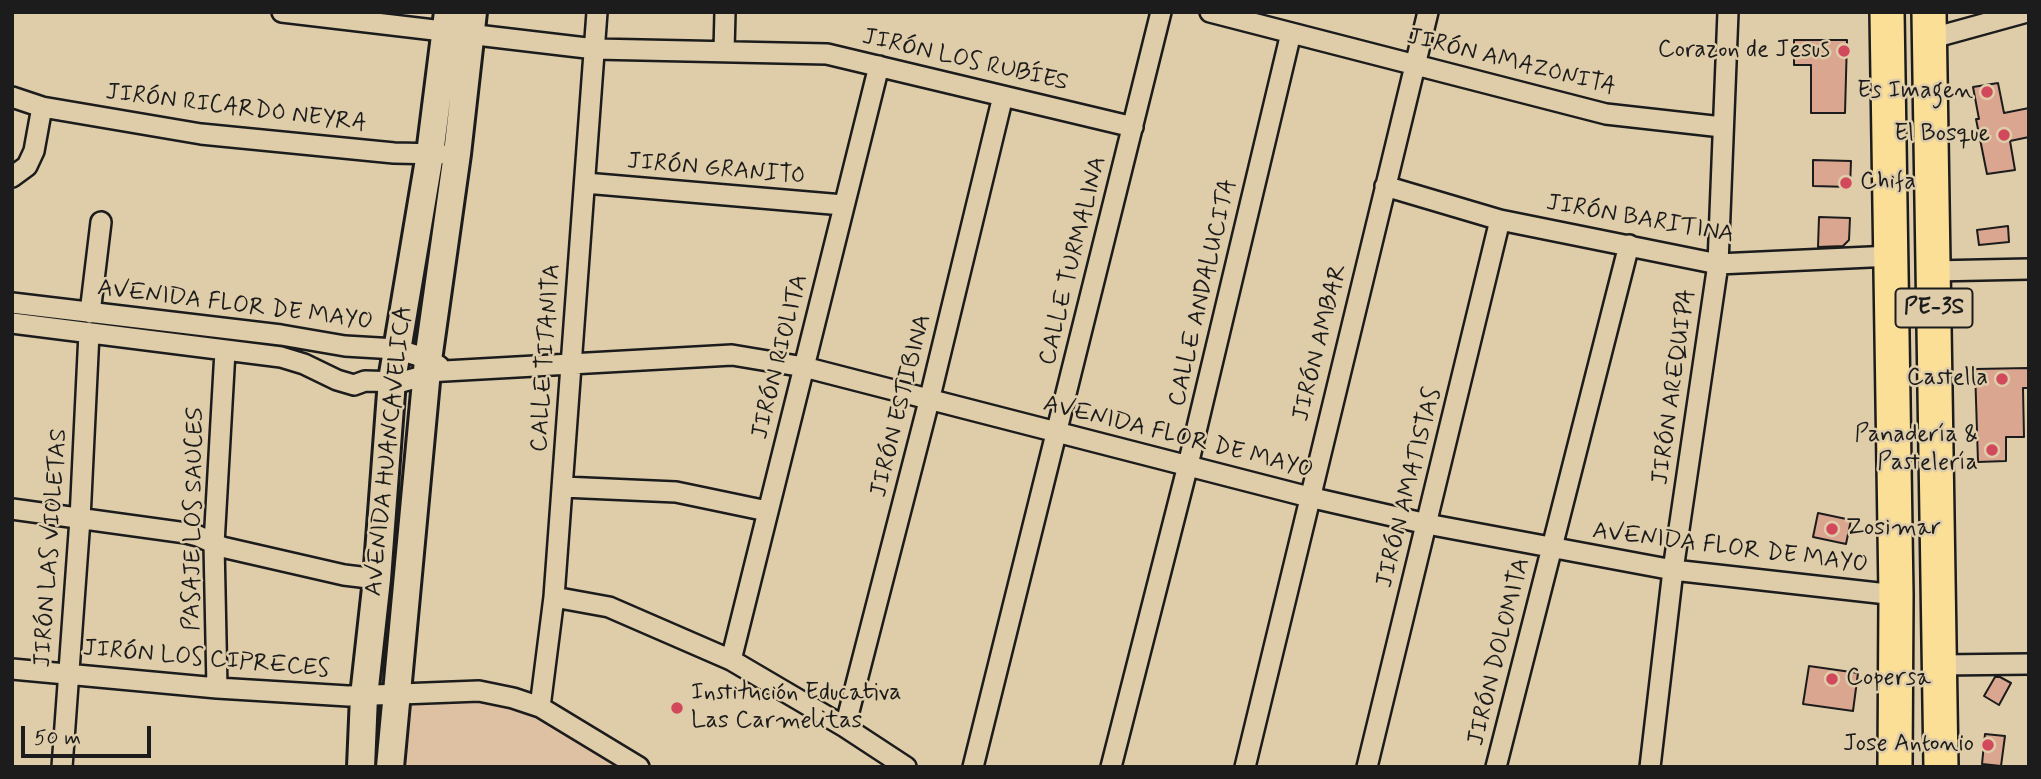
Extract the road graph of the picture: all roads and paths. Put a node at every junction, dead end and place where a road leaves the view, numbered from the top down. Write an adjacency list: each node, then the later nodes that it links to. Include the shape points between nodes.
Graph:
1 (282, 12): 10 (street, JIRÓN LOS RUBÍES)
2 (597, 12): 14 (street, CALLE TITANITA)
3 (725, 12): 15 (street)
4 (1161, 12): 21 (street, CALLE TURMALINA)
5 (1210, 12): 13 (street, JIRÓN AMAZONITA)
6 (1428, 12): 17 (street, JIRÓN AMBAR)
7 (1728, 12): 22 (street, JIRÓN AREQUIPA)
8 (1887, 12): 32 (highway, PE-3S)
9 (2028, 12): 12 (street)
10 (323, 14): 11 (street, JIRÓN LOS RUBÍES)
11 (459, 23): 14 (street, JIRÓN LOS RUBÍES); 23 (main road, AVENIDA HUANCAVELICA); 24 (main road, AVENIDA HUANCAVELICA)
12 (1929, 25): 35 (highway, PE-3S)
13 (1291, 33): 17 (street, JIRÓN AMAZONITA); 47 (street, CALLE ANDALUCITA)
14 (594, 49): 15 (street, JIRÓN LOS RUBÍES); 26 (street, CALLE TITANITA)
15 (724, 51): 16 (street, JIRÓN LOS RUBÍES, via 827,54)
16 (879, 66): 18 (street, JIRÓN LOS RUBÍES); 28 (street, JIRÓN RIOLITA)
17 (1416, 66): 22 (street, JIRÓN AMAZONITA, via 1606,114); 27 (street, JIRÓN AMBAR)
18 (1003, 96): 21 (street, JIRÓN LOS RUBÍES); 45 (street, JIRÓN ESTIBINA)
19 (12, 97): 20 (street, JIRÓN RICARDO NEYRA)
20 (42, 107): 23 (street, JIRÓN RICARDO NEYRA, via 201,134); 25 (street, via 34,151 27,166)
21 (1133, 127): 46 (street, CALLE TURMALINA)
22 (1722, 127): 33 (street, JIRÓN AREQUIPA)
23 (430, 154): 24 (street, JIRÓN RICARDO NEYRA); 39 (main road, AVENIDA HUANCAVELICA)
24 (457, 154): 42 (main road, AVENIDA HUANCAVELICA)
25 (12, 177)
26 (585, 183): 28 (street, JIRÓN GRANITO); 41 (street, CALLE TITANITA)
27 (1385, 186): 29 (street, JIRÓN BARITINA); 49 (street, JIRÓN AMBAR)
28 (844, 205): 43 (street, JIRÓN RIOLITA)
29 (1500, 220): 31 (street, JIRÓN BARITINA); 53 (street, JIRÓN AMATISTAS)
30 (101, 222): 38 (street, JIRÓN LAS VIOLETAS)
31 (1629, 245): 33 (street, JIRÓN BARITINA); 55 (street, JIRÓN DOLOMITA)
32 (1892, 256): 33 (street, JIRÓN BARITINA); 58 (highway, PE-3S)
33 (1718, 264): 56 (street, JIRÓN AREQUIPA)
34 (2029, 270): 35 (street)
35 (1933, 271): 62 (highway, PE-3S)
36 (12, 303): 38 (street, AVENIDA FLOR DE MAYO)
37 (12, 323): 38 (street, AVENIDA FLOR DE MAYO)
38 (90, 323): 39 (street, AVENIDA FLOR DE MAYO, via 281,335); 40 (street, AVENIDA FLOR DE MAYO); 52 (street, JIRÓN LAS VIOLETAS)
39 (396, 349): 42 (street, AVENIDA FLOR DE MAYO); 44 (main road, AVENIDA HUANCAVELICA)
40 (225, 351): 44 (street, AVENIDA FLOR DE MAYO, via 292,360 354,385); 54 (street, PASAJE LOS SAUCES)
41 (570, 366): 42 (street, AVENIDA FLOR DE MAYO); 43 (street, AVENIDA FLOR DE MAYO, via 732,355); 48 (street, CALLE TITANITA)
42 (434, 368): 44 (street, AVENIDA FLOR DE MAYO, via 420,377); 66 (main road, AVENIDA HUANCAVELICA)
43 (804, 368): 45 (street, AVENIDA FLOR DE MAYO); 51 (street, JIRÓN RIOLITA)
44 (391, 380): 57 (main road, AVENIDA HUANCAVELICA)
45 (929, 401): 46 (street, AVENIDA FLOR DE MAYO); 69 (street, JIRÓN ESTIBINA)
46 (1056, 431): 47 (street, AVENIDA FLOR DE MAYO); 75 (street, CALLE TURMALINA)
47 (1188, 465): 49 (street, AVENIDA FLOR DE MAYO); 76 (street, CALLE ANDALUCITA)
48 (563, 487): 51 (street, via 676,492); 59 (street, CALLE TITANITA)
49 (1309, 497): 53 (street, AVENIDA FLOR DE MAYO); 77 (street, JIRÓN AMBAR)
50 (12, 509): 52 (street)
51 (767, 511): 60 (street, JIRÓN RIOLITA)
52 (80, 519): 54 (street, via 186,533); 64 (street, JIRÓN LAS VIOLETAS)
53 (1427, 524): 55 (street, AVENIDA FLOR DE MAYO); 78 (street, JIRÓN AMATISTAS)
54 (214, 544): 57 (street); 65 (street, PASAJE LOS SAUCES)
55 (1551, 549): 56 (street, AVENIDA FLOR DE MAYO); 79 (street, JIRÓN DOLOMITA)
56 (1673, 570): 58 (street, AVENIDA FLOR DE MAYO); 80 (street, JIRÓN AREQUIPA)
57 (377, 579): 67 (main road, AVENIDA HUANCAVELICA)
58 (1896, 595): 81 (highway, PE-3S)
59 (554, 597): 60 (street, via 609,607); 68 (street, CALLE TITANITA)
60 (731, 660): 69 (street)
61 (2029, 664): 62 (street)
62 (1940, 665): 82 (highway, PE-3S)
63 (12, 669): 64 (street, JIRÓN LOS CIPRECES)
64 (69, 674): 65 (street, JIRÓN LOS CIPRECES); 70 (street, JIRÓN LAS VIOLETAS)
65 (217, 688): 67 (street, JIRÓN LOS CIPRECES)
66 (396, 693): 67 (street, JIRÓN LOS CIPRECES); 68 (street, JIRÓN LOS CIPRECES, via 479,691); 72 (main road, AVENIDA HUANCAVELICA)
67 (364, 696): 71 (main road, AVENIDA HUANCAVELICA)
68 (540, 707): 73 (street, JIRÓN LOS CIPRECES)
69 (845, 727): 74 (street)
70 (62, 767)
71 (361, 767)
72 (390, 767)
73 (639, 767)
74 (906, 767)
75 (973, 767)
76 (1111, 767)
77 (1245, 767)
78 (1367, 767)
79 (1496, 767)
80 (1650, 767)
81 (1895, 767)
82 (1941, 767)

